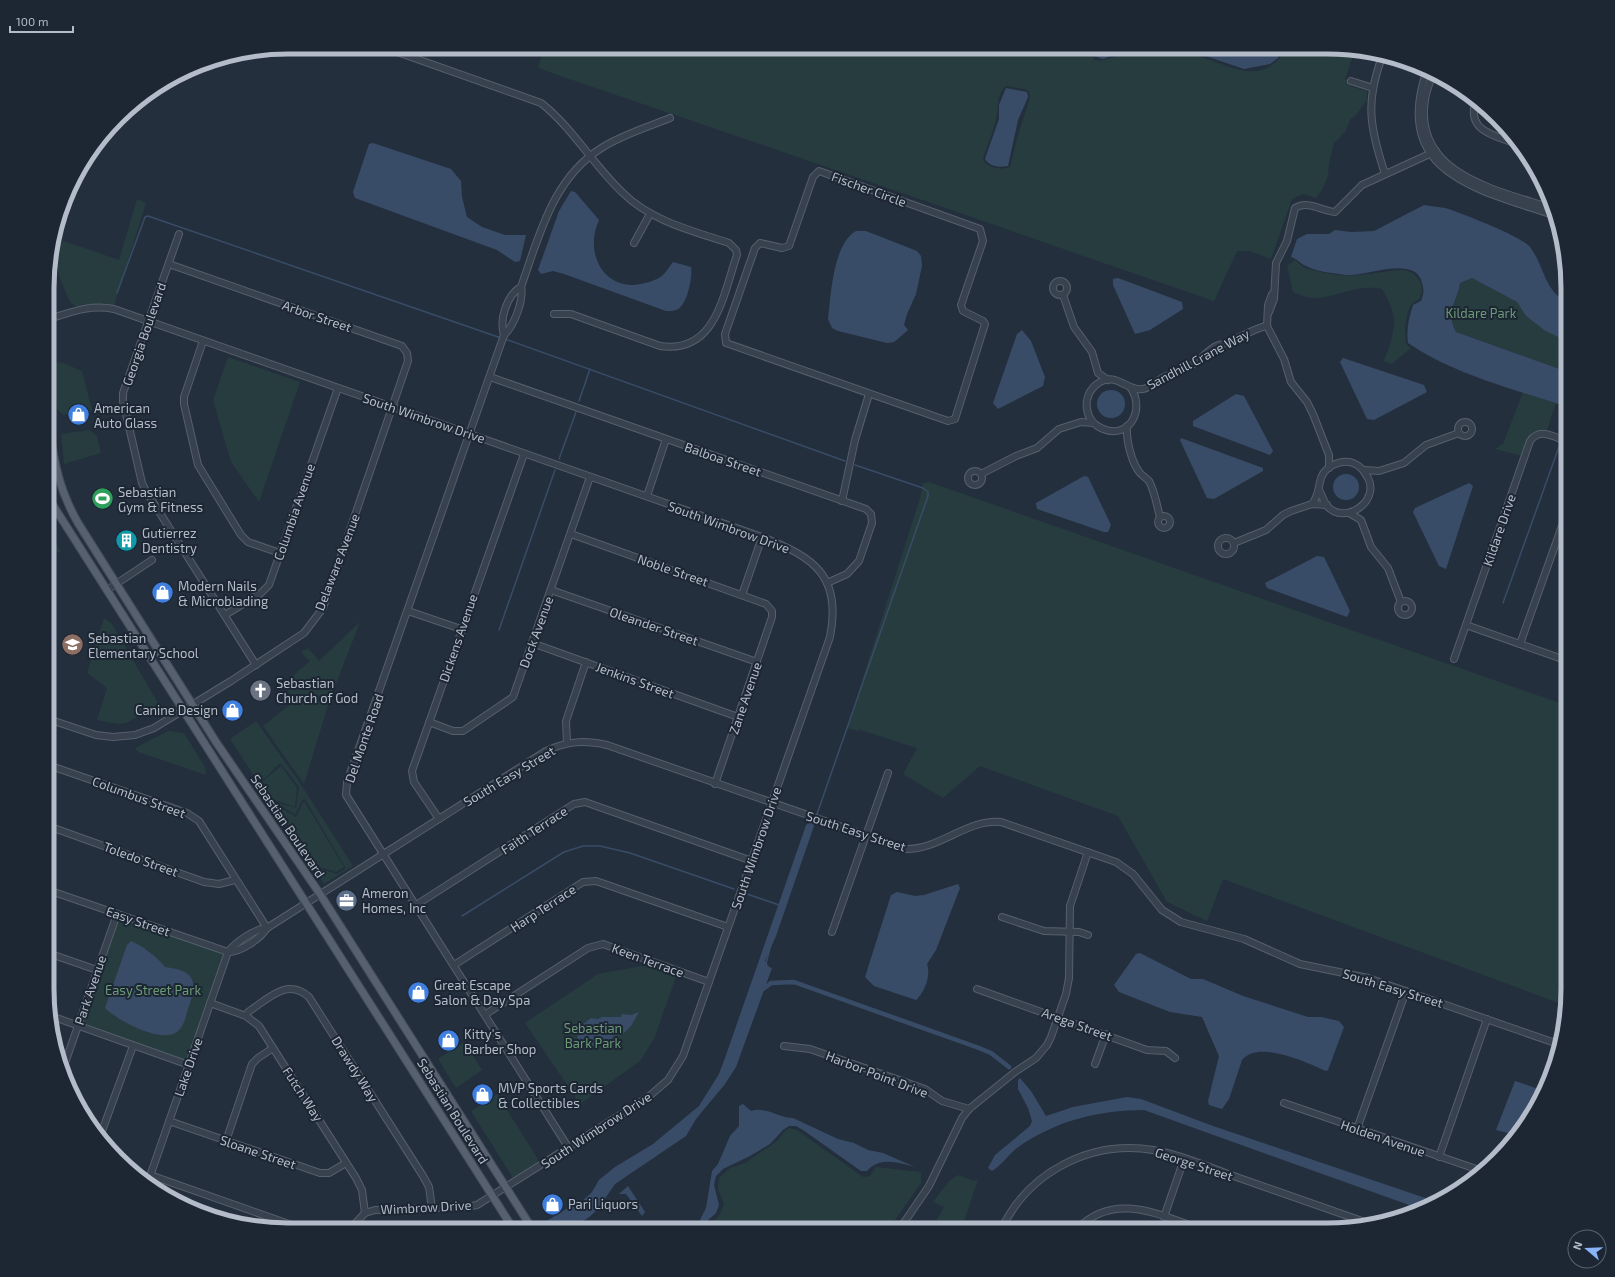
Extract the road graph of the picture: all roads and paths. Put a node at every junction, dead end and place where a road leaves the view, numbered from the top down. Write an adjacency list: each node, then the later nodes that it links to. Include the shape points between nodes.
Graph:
1 (403, 54): 11 (street, via 541,103 557,116)
2 (1381, 60): 6 (street)
3 (1425, 76): 10 (street, via 1418,114 1422,136)
4 (1432, 78): 10 (street, via 1425,100 1424,119)
5 (1351, 81): 6 (street)
6 (1373, 88): 12 (street, via 1370,118)
7 (1474, 106): 9 (street, via 1476,124 1485,133)
8 (670, 118): 11 (street, via 622,136)
9 (1510, 142)
10 (1433, 153): 12 (street); 13 (street, via 1470,180); 15 (street, via 1443,168 1468,185)
11 (591, 156): 14 (street, via 624,195); 19 (street, via 565,182 552,203)
12 (1385, 174): 26 (street, via 1362,185 1335,212 1307,204 1295,208 1287,241 1276,263 1273,306)
13 (1546, 206)
14 (650, 214): 17 (street); 23 (street, via 730,243 736,250 737,255 717,315 704,334 688,343 668,347 571,314)
15 (1549, 214)
16 (179, 234): 18 (street, Georgia Boulevard)
17 (634, 243)
18 (169, 264): 25 (street, Georgia Boulevard); 38 (street, Arbor Street, via 402,346 407,353 408,361)
19 (521, 287): 21 (street, via 515,290); 22 (street, via 523,292)
20 (1063, 295): 29 (street, via 1074,327 1092,352)
21 (506, 308): 22 (street); 27 (street, via 502,327)
22 (517, 312): 27 (street, via 510,330)
23 (554, 314)
24 (54, 318): 25 (street, South Wimbrow Drive, via 89,307 102,306)
25 (148, 321): 28 (street, South Wimbrow Drive); 83 (street, Georgia Boulevard, via 123,393 142,483)
26 (1266, 326): 35 (street, Sandhill Crane Way, via 1216,347 1185,369); 50 (street, via 1284,359 1291,382 1307,402)
27 (504, 335): 30 (street, Del Monte Road)
28 (203, 341): 34 (street, South Wimbrow Drive); 73 (street, via 184,396 198,465 241,535 248,542)
29 (1098, 374): 31 (street); 32 (street)
30 (490, 377): 45 (street, Del Monte Road); 47 (street, Balboa Street)
31 (1108, 380): 32 (street); 33 (street, via 1122,381)
32 (1096, 385): 39 (street, via 1087,399)
33 (1130, 387): 35 (street, Sandhill Crane Way); 37 (street)
34 (338, 388): 38 (street, South Wimbrow Drive); 73 (street, Columbia Avenue)
35 (1143, 389): 37 (street)
36 (869, 394): 36 (street, Fischer Circle, via 726,343 725,339 755,248 760,243 782,248 789,246 813,177 819,171 980,229 983,235 961,305 963,311 985,324 955,419 948,421); 61 (street, via 855,440)
37 (1137, 399): 42 (street, via 1136,414)
38 (393, 407): 45 (street, South Wimbrow Drive); 92 (street, Delaware Avenue, via 323,608 304,633)
39 (1088, 412): 40 (street); 41 (street)
40 (1081, 422): 41 (street); 56 (street, via 1059,429 1037,448)
41 (1093, 422): 43 (street, via 1104,430)
42 (1127, 426): 43 (street); 46 (street)
43 (1117, 430): 46 (street)
44 (1459, 433): 55 (street, via 1426,445 1404,463)
45 (470, 434): 49 (street, South Wimbrow Drive); 81 (street, Del Monte Road)
46 (1126, 437): 67 (street, via 1135,465 1151,487)
47 (666, 439): 60 (street); 61 (street, Balboa Street)
48 (1561, 439): 84 (street, Kildare Drive, via 1538,434 1530,441)
49 (524, 454): 57 (street, South Wimbrow Drive); 85 (street, Dickens Avenue)
50 (1329, 455): 51 (street); 53 (street)
51 (1340, 462): 53 (street); 54 (street, via 1352,463)
52 (54, 463): 76 (main road, Sebastian Boulevard, via 62,492)
53 (1329, 468): 59 (street, via 1320,480)
54 (1364, 470): 55 (street); 58 (street)
55 (1379, 471): 58 (street)
56 (981, 474)
57 (590, 477): 60 (street, South Wimbrow Drive); 70 (street, Dock Avenue)
58 (1371, 484): 64 (street, via 1370,494)
59 (1319, 490): 62 (street, via 1318,497); 63 (street)
60 (647, 496): 71 (street, South Wimbrow Drive)
61 (842, 501): 75 (street, Balboa Street, via 866,509 871,514 872,523 859,561 847,574)
62 (1312, 504): 63 (street); 72 (street, via 1283,515 1266,530)
63 (1327, 505): 66 (street, via 1341,513)
64 (1362, 506): 66 (street); 68 (street)
65 (54, 507): 77 (main road, Sebastian Boulevard)
66 (1349, 513): 68 (street)
67 (1160, 517)
68 (1361, 520): 80 (street, via 1371,547 1388,568)
69 (1561, 529): 87 (street)
70 (571, 534): 78 (street, Dock Avenue); 79 (street, Noble Street)
71 (762, 537): 75 (street, South Wimbrow Drive, via 805,556); 79 (street)
72 (1234, 543)
73 (280, 553): 83 (street, Columbia Avenue, via 269,585 261,594)
74 (152, 560): 76 (street)
75 (827, 583): 102 (street, South Wimbrow Drive, via 834,617 830,637)
76 (116, 584): 77 (street); 93 (main road, Sebastian Boulevard)
77 (107, 590): 94 (main road, Sebastian Boulevard)
78 (551, 590): 86 (street, Dock Avenue); 91 (street, Oleander Street)
79 (742, 595): 82 (street, Noble Street, via 766,604)
80 (1401, 602)
81 (408, 611): 85 (street); 107 (street, Del Monte Road, via 347,782 346,795)
82 (772, 611): 91 (street, Zane Avenue)
83 (225, 615): 92 (street, Georgia Boulevard)
84 (1466, 625): 87 (street); 88 (street, Kildare Drive)
85 (461, 629): 97 (street, Dickens Avenue)
86 (532, 643): 90 (street, Jenkins Street); 97 (street, Dock Avenue, via 515,692 508,702 463,731 453,731)
87 (1520, 644): 89 (street)
88 (1454, 659)
89 (1561, 659)
90 (586, 662): 95 (street, Jenkins Street); 98 (street, via 566,721)
91 (757, 662): 95 (street, Zane Avenue)
92 (256, 665): 93 (street, Delaware Avenue)
93 (192, 705): 94 (street, Delaware Avenue); 111 (main road, Sebastian Boulevard)
94 (183, 710): 96 (street, Delaware Avenue, via 154,728 134,735 113,737 96,735); 112 (main road, Sebastian Boulevard)
95 (738, 717): 101 (street, Zane Avenue)
96 (54, 721)
97 (429, 722): 103 (street, Dickens Avenue, via 412,771 414,782)
98 (567, 743): 101 (street, South Easy Street, via 593,742 607,745); 103 (street, South Easy Street, via 546,751)
99 (54, 767): 109 (street, Columbus Street, via 187,812 198,821)
100 (888, 773): 105 (street)
101 (715, 784): 102 (street, South Easy Street)
102 (772, 803): 105 (street, South Easy Street); 108 (street, South Wimbrow Drive)
103 (439, 819): 107 (street, South Easy Street)
104 (54, 828): 109 (street, Toledo Street, via 204,882 218,884)
105 (865, 836): 106 (street, South Easy Street, via 900,848 917,850 970,826 992,821); 118 (street)
106 (1088, 852): 119 (street, via 1070,906); 127 (street, South Easy Street, via 1126,868 1162,910 1181,922 1244,939 1300,964 1355,974)
107 (384, 854): 111 (street, South Easy Street); 113 (street, Del Monte Road)
108 (752, 861): 113 (street, Faith Terrace, via 585,802 574,804); 116 (street, South Wimbrow Drive)
109 (235, 880): 117 (street, Columbus Street)
110 (54, 892): 114 (street, Easy Street)
111 (320, 894): 112 (street); 157 (main road, Sebastian Boulevard)
112 (307, 903): 117 (street); 158 (main road, Sebastian Boulevard)
113 (416, 905): 123 (street, Del Monte Road)
114 (117, 914): 121 (street, Easy Street); 124 (street, Park Avenue)
115 (1002, 917): 119 (street, via 1039,930)
116 (728, 927): 123 (street, Harp Terrace, via 596,881 583,882); 125 (street, South Wimbrow Drive)
117 (267, 928): 121 (street, via 263,934 235,952)
118 (832, 932)
119 (1069, 932): 120 (street); 132 (street, via 1066,994)
120 (1088, 935)
121 (228, 952): 128 (street, Lake Drive)
122 (54, 955): 124 (street)
123 (454, 965): 129 (street, Del Monte Road)
124 (97, 970): 134 (street, Park Avenue)
125 (709, 982): 129 (street, Keen Terrace, via 602,944 588,948); 150 (street, South Wimbrow Drive, via 683,1056 668,1080 647,1098)
126 (977, 989): 132 (street, Arega Street)
127 (1406, 991): 133 (street, South Easy Street); 147 (street)
128 (210, 1003): 130 (street, Futch Way); 143 (street, Lake Drive)
129 (486, 1014): 150 (street, Del Monte Road)
130 (246, 1016): 139 (street, Futch Way, via 260,1026); 159 (street, Drawdy Way, via 248,1012 282,990 301,990 309,997 423,1176 429,1187)
131 (56, 1018): 134 (street)
132 (1058, 1018): 135 (street, Arega Street); 145 (street, via 1047,1045 1036,1058)
133 (1487, 1019): 136 (street, South Easy Street); 151 (street)
134 (78, 1026): 137 (street); 141 (street, Park Avenue)
135 (1106, 1034): 140 (street, Arega Street, via 1148,1050 1166,1051); 142 (street)
136 (1555, 1043)
137 (132, 1046): 143 (street); 148 (street)
138 (784, 1046): 145 (street, Harbor Point Drive, via 810,1049 925,1089 942,1101)
139 (273, 1048): 149 (street, via 252,1064); 153 (street, Futch Way)
140 (1175, 1058)
141 (65, 1062)
142 (1095, 1064)
143 (189, 1065): 146 (street, Lake Drive)
144 (1284, 1103): 147 (street, Holden Avenue)
145 (969, 1109): 167 (street, via 929,1186)
146 (169, 1121): 149 (street, Sloane Street); 155 (street, Lake Drive)
147 (1358, 1129): 151 (street, Holden Avenue)
148 (102, 1132)
149 (226, 1141): 153 (street, Sloane Street, via 320,1173 329,1173)
150 (568, 1146): 157 (street, South Wimbrow Drive)
151 (1439, 1157): 154 (street, Holden Avenue)
152 (1184, 1159): 161 (street); 162 (street, George Street); 168 (street, George Street, via 1153,1150 1118,1148 1089,1153 1059,1166 1037,1182 1018,1202)
153 (346, 1162): 160 (street, Futch Way, via 362,1190)
154 (1476, 1169)
155 (150, 1175): 156 (street, Lake Drive); 163 (street)
156 (149, 1178)
157 (506, 1188): 158 (street, Wimbrow Drive); 166 (main road, Sebastian Boulevard)
158 (493, 1196): 159 (street, Wimbrow Drive, via 477,1204); 165 (main road, Sebastian Boulevard)
159 (432, 1208): 160 (street, Wimbrow Drive, via 375,1210)
160 (365, 1213): 164 (street, Wimbrow Drive)
161 (1164, 1217): 169 (street, via 1122,1207 1102,1212); 170 (street)
162 (1361, 1221)
163 (286, 1223)
164 (356, 1223)
165 (510, 1223)
166 (528, 1223)
167 (904, 1223)
168 (1005, 1223)
169 (1086, 1223)
170 (1182, 1223)

